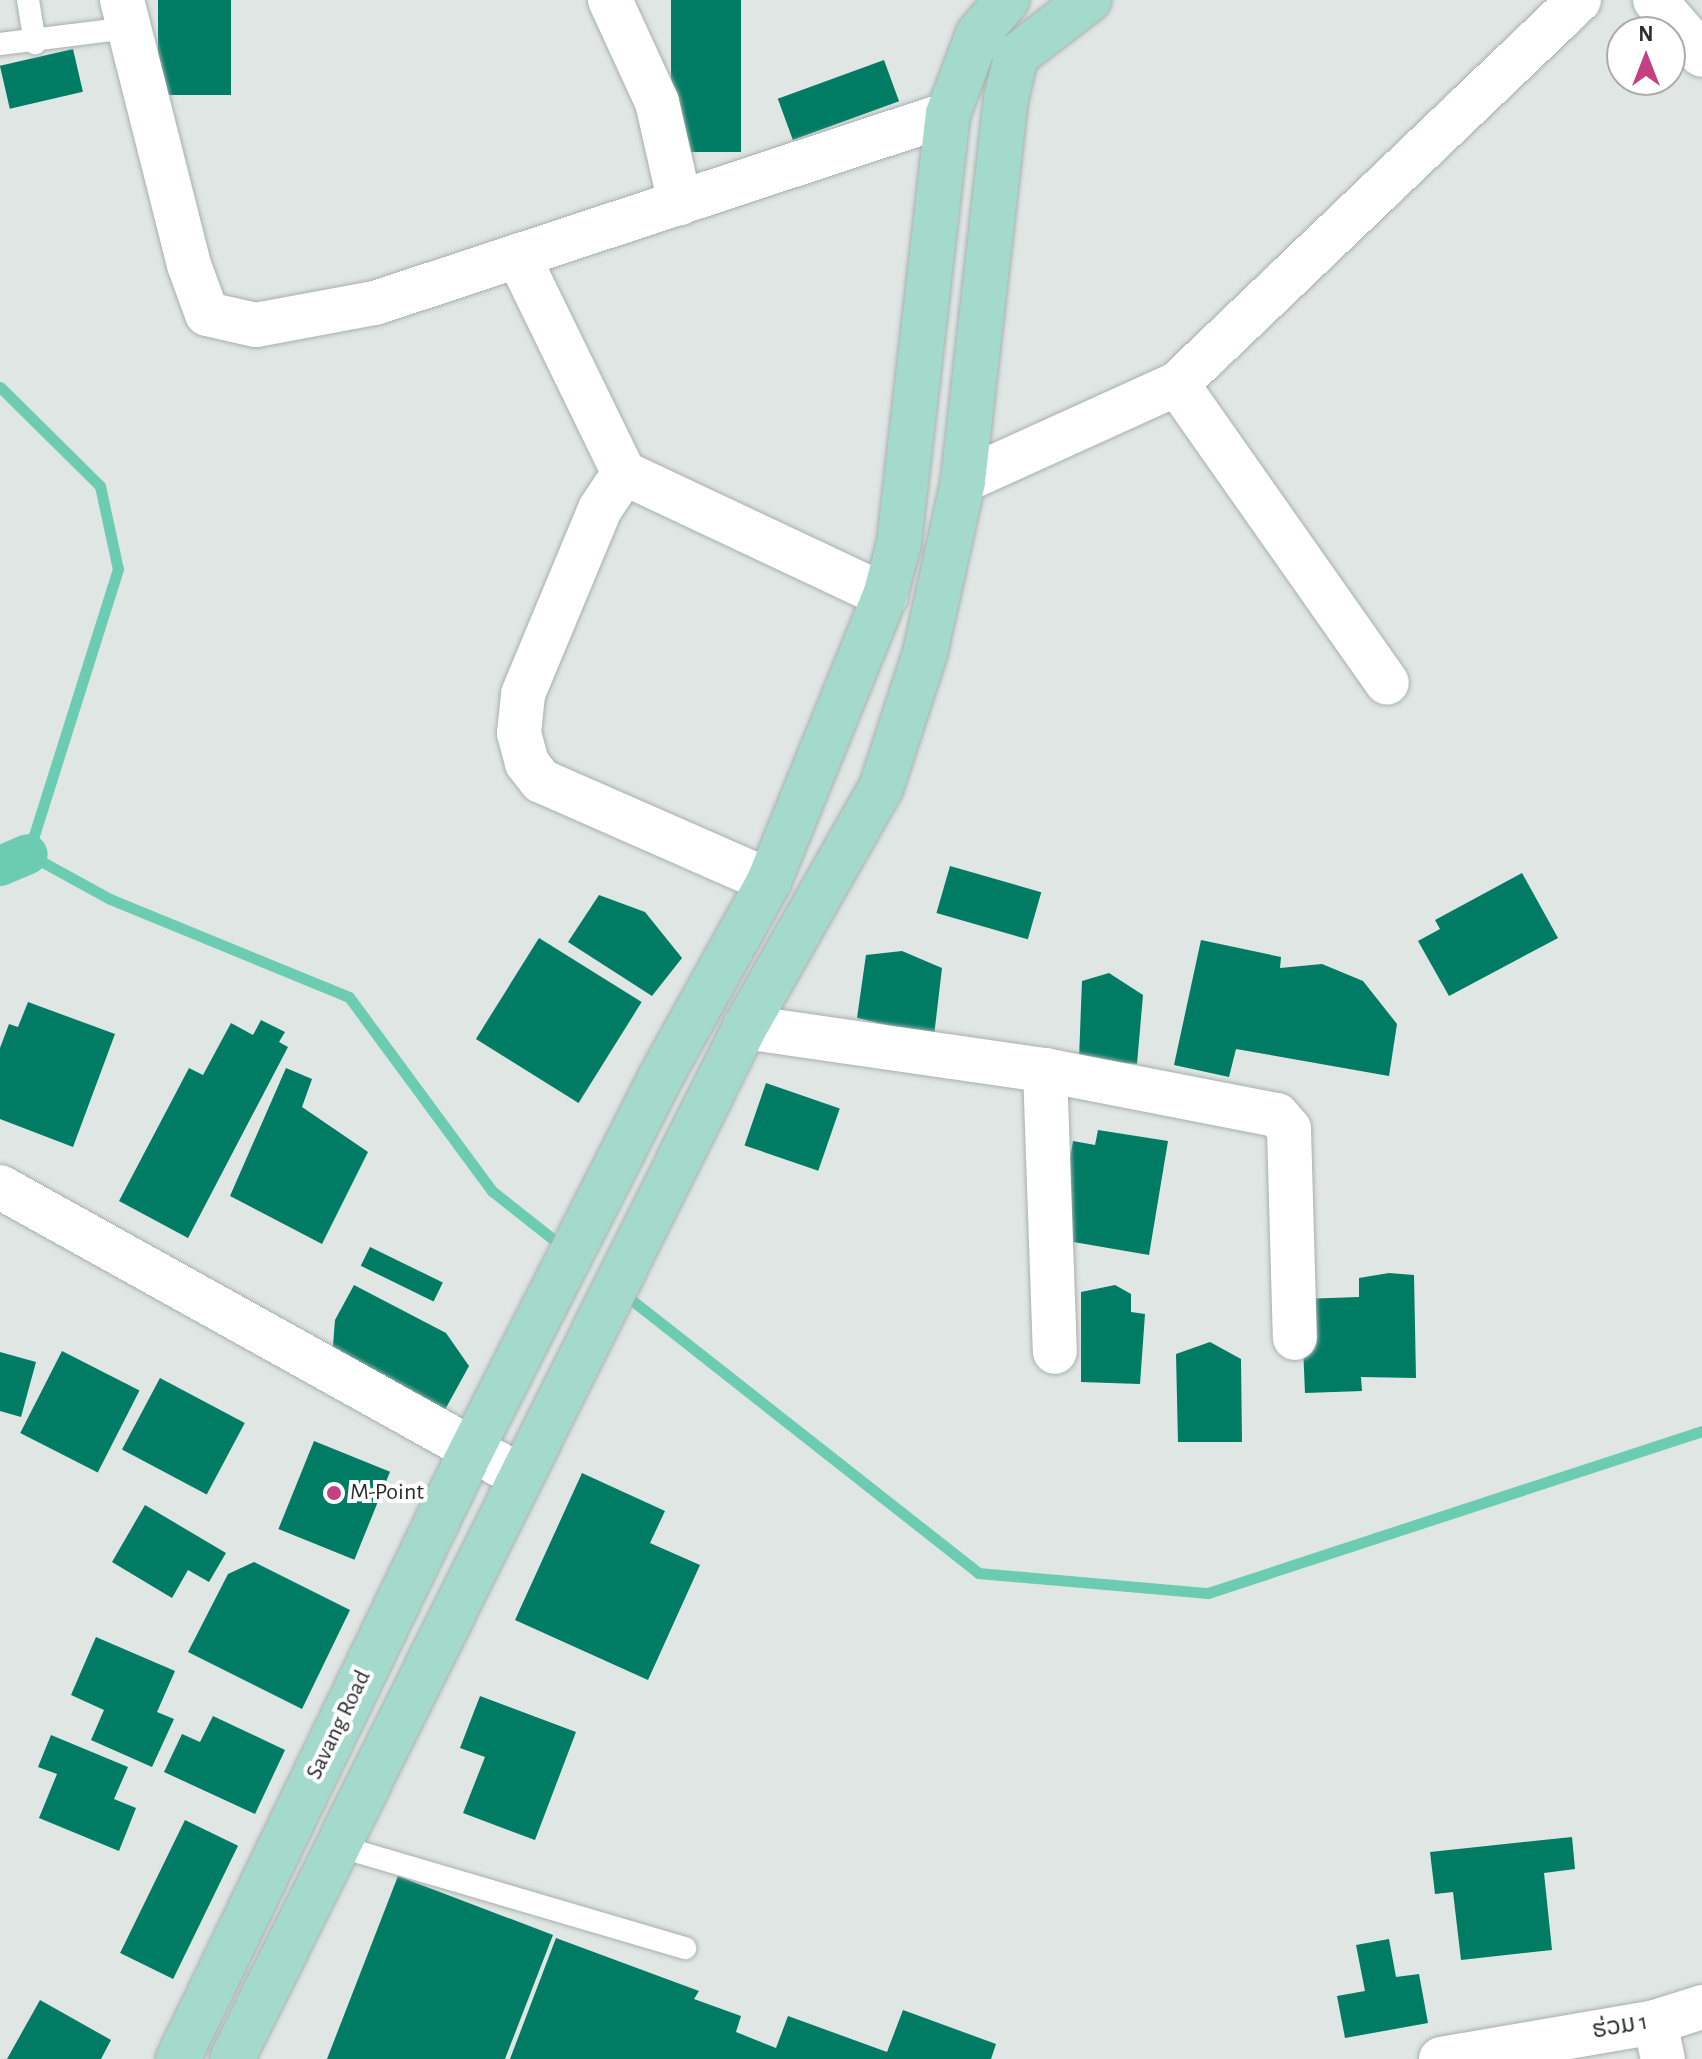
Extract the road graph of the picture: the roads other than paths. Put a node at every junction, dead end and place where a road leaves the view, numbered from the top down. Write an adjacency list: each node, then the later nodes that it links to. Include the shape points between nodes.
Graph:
1 (28, 0): 8 (lane)
2 (610, 0): 12 (street, via 657,102)
3 (1007, 0): 11 (main road, Savang Road, via 978,34)
4 (1089, 0): 16 (main road, via 1016,56 1006,99)
5 (1579, 0): 14 (street)
6 (1655, 0): 10 (street)
7 (125, 14): 8 (lane); 13 (street, via 189,265 207,314 256,325 360,306)
8 (35, 43): 9 (lane)
9 (0, 44)
10 (1702, 55)
11 (948, 114): 12 (street); 17 (main road, Savang Road, via 899,543)
12 (680, 203): 13 (street)
13 (518, 256): 15 (street)
14 (1177, 384): 16 (street); 18 (street)
15 (624, 473): 17 (street); 19 (street, via 595,521 523,694 519,733 527,763 541,781)
16 (963, 481): 20 (main road, via 925,653 881,788)
17 (885, 596): 19 (main road, Savang Road)
18 (1387, 683)
19 (769, 881): 22 (main road, Savang Road)
20 (745, 1027): 21 (street); 23 (main road)
21 (1045, 1070): 25 (street, via 1277,1115 1289,1129); 26 (street)
22 (660, 1078): 23 (main road); 27 (main road, Savang Road)
23 (706, 1104): 28 (main road)
24 (0, 1187): 27 (street)
25 (1295, 1338)
26 (1055, 1352)
27 (471, 1451): 28 (street); 33 (main road, Savang Road)
28 (520, 1476): 29 (main road)
29 (338, 1846): 30 (lane); 34 (main road)
30 (685, 1948)
31 (1702, 2007): 32 (street, ຮ່ວມ 1)
32 (1659, 2040): 35 (street, ຮ່ວມ 1)
33 (178, 2059)
34 (232, 2059)
35 (1441, 2059)

